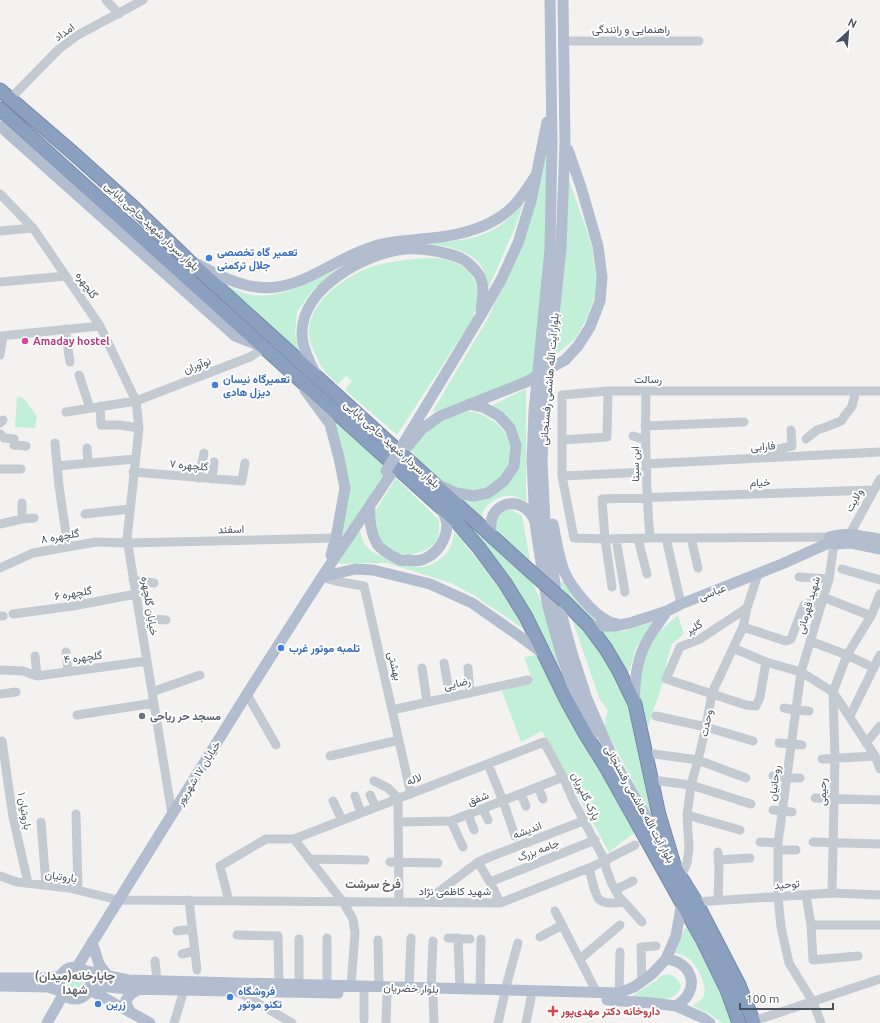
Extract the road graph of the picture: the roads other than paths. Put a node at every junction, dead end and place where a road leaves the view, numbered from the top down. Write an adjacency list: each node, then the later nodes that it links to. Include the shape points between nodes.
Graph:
1 (106, 0): 5 (street)
2 (143, 0): 5 (street, امداد)
3 (550, 0): 7 (main road, بلوار آیت الله هاشمی رفسنجانی)
4 (562, 0): 6 (main road, بلوار آیت الله هاشمی رفسنجانی)
5 (119, 14): 10 (street, امداد, via 78,35 59,49)
6 (563, 41): 7 (main road); 8 (street, راهنمایی و رانندگی); 14 (main road, بلوار آیت الله هاشمی رفسنجانی)
7 (550, 42): 11 (main road, بلوار آیت الله هاشمی رفسنجانی)
8 (699, 42)
9 (0, 90): 10 (highway, بلوار سردار شهید حاجی بابایی)
10 (10, 98): 17 (highway, بلوار سردار شهید حاجی بابایی)
11 (552, 100): 15 (main road); 85 (main road, بلوار آیت الله هاشمی رفسنجانی, via 550,249 532,461)
12 (0, 110): 18 (highway, بلوار سردار شهید حاجی بابایی)
13 (0, 126): 21 (main road)
14 (566, 143): 40 (main road, bridge, via 598,246 602,277 600,300 590,327 565,360 526,382); 74 (main road, بلوار آیت الله هاشمی رفسنجانی, via 561,248 544,412)
15 (536, 175): 22 (main road, via 517,202 502,216 484,226 464,233 378,245 298,282 277,287 250,287 225,279); 25 (main road, via 518,242 501,280)
16 (0, 194): 19 (street, گلچهره)
17 (130, 204): 18 (highway); 22 (highway, بلوار سردار شهید حاجی بابایی)
18 (118, 216): 21 (highway, بلوار سردار شهید حاجی بابایی)
19 (34, 228): 20 (street); 23 (street, گلچهره)
20 (0, 231)
21 (126, 231): 29 (highway, بلوار سردار شهید حاجی بابایی)
22 (188, 260): 34 (highway, بلوار سردار شهید حاجی بابایی)
23 (66, 276): 24 (street); 26 (street, گلچهره)
24 (0, 282)
25 (481, 315): 34 (main road, via 483,290 480,277 470,264 458,256 436,251 406,249 376,256 352,266 332,280 315,297 306,313 302,332 304,348); 55 (main road)
26 (100, 326): 27 (street); 39 (street, گلچهره)
27 (65, 330): 28 (street); 31 (street)
28 (1, 336): 30 (street)
29 (265, 347): 32 (highway, بلوار سردار شهید حاجی بابایی); 39 (street, نوآوران, via 250,357)
30 (0, 355)
31 (70, 362)
32 (290, 370): 80 (highway, بلوار سردار شهید حاجی بابایی); 89 (main road, via 330,424 345,488)
33 (79, 375): 42 (street)
34 (317, 376): 75 (highway, بلوار سردار شهید حاجی بابایی)
35 (646, 390): 36 (street, رسالت); 37 (street, رسالت); 45 (street, ابن سینا)
36 (608, 391): 51 (street, رسالت, via 562,395); 51 (street, via 607,438)
37 (856, 391): 38 (street, رسالت); 50 (street, via 852,406 841,421 817,430)
38 (880, 391)
39 (136, 401): 41 (street, نوآوران); 46 (street, خیابان گلچهره)
40 (468, 404): 55 (main road, via 440,416); 75 (main road, via 483,407 499,416 510,428 516,446 514,466 504,481 488,493 474,496 456,493)
41 (100, 406): 42 (street, نوآوران); 46 (street, via 101,425)
42 (90, 408): 43 (street, نوآوران)
43 (66, 412)
44 (744, 422): 45 (street)
45 (645, 426): 52 (street, ابن سینا)
46 (139, 428): 59 (street, خیابان گلچهره)
47 (791, 430): 60 (street, via 792,446 774,450)
48 (0, 434): 54 (street, via 4,438 14,439 14,445)
49 (633, 436): 52 (street)
50 (806, 439)
51 (562, 440): 70 (street, رسالت)
52 (646, 440): 65 (street, ابن سینا)
53 (55, 443): 64 (street)
54 (26, 446)
55 (405, 446): 69 (main road, bridge)
56 (87, 448): 62 (street)
57 (880, 452): 60 (street, فارابی)
58 (204, 453): 71 (street)
59 (135, 458): 62 (street); 68 (street, خیابان گلچهره)
60 (761, 458): 65 (street, فارابی)
61 (214, 462): 72 (street)
62 (88, 463): 64 (street)
63 (245, 463): 72 (street, گلچهره ۷, via 242,481)
64 (57, 466): 99 (street)
65 (647, 468): 70 (street, فارابی); 77 (street, ابن سینا)
66 (0, 469): 67 (street)
67 (21, 469)
68 (133, 472): 71 (street, گلچهره ۷); 81 (street, خیابان گلچهره)
69 (388, 472): 79 (main road); 101 (main road)
70 (562, 476): 93 (street, رسالت, via 574,538)
71 (199, 478): 72 (street, گلچهره ۷)
72 (212, 479)
73 (880, 479): 76 (street, ولایت)
74 (543, 481): 125 (main road, via 564,572 599,615 608,622); 243 (main road, بلوار آیت الله هاشمی رفسنجانی, via 545,521 558,602 587,699 614,761)
75 (434, 483): 87 (highway, بلوار سردار شهید حاجی بابایی)
76 (875, 494): 77 (street, خیام); 88 (street, ولایت)
77 (647, 498): 90 (street, ابن سینا); 93 (street, خیام, via 602,499)
78 (22, 503): 84 (street)
79 (370, 505): 80 (main road, via 369,520 376,543 384,551 401,560 424,559 440,547 447,524); 108 (main road)
80 (440, 506): 131 (highway, بلوار سردار شهید حاجی بابایی, via 470,537 505,583)
81 (130, 509): 82 (street); 98 (street, خیابان گلچهره)
82 (85, 514)
83 (34, 518): 84 (street)
84 (22, 519): 86 (street)
85 (535, 523): 87 (main road, via 528,510 514,504 506,505 494,513 490,528); 183 (main road, بلوار آیت الله هاشمی رفسنجانی, via 547,603 562,657)
86 (0, 524)
87 (492, 535): 126 (highway, بلوار سردار شهید حاجی بابایی, bridge)
88 (851, 537): 96 (main road); 97 (main road); 100 (main road)
89 (336, 538): 98 (street, اسفند); 101 (main road)
90 (650, 538): 91 (street); 95 (street)
91 (666, 538): 92 (street); 118 (street)
92 (691, 538): 97 (street); 103 (street)
93 (605, 539): 94 (street); 113 (street)
94 (616, 539): 95 (street); 114 (street)
95 (638, 539): 105 (street)
96 (880, 539)
97 (831, 541): 106 (main road, عباسی); 109 (street, شهید قهرمانی)
98 (127, 543): 99 (street, گلچهره ۸, via 96,542); 110 (street, خیابان گلچهره)
99 (68, 547): 102 (street, گلچهره ۸, via 33,553)
100 (880, 549)
101 (331, 555): 108 (main road)
102 (0, 568)
103 (698, 568)
104 (842, 569): 111 (street)
105 (647, 574)
106 (758, 574): 118 (main road, عباسی); 119 (street, وحدت)
107 (798, 577): 109 (street)
108 (321, 578): 131 (main road, via 355,569 373,570 430,584 472,603); 153 (main road, خیابان ۱۷ شهریور); 159 (street, بهشتی, via 364,586)
109 (829, 579): 117 (street, شهید قهرمانی)
110 (133, 580): 112 (street); 115 (street, خیابان گلچهره)
111 (880, 580)
112 (154, 583)
113 (612, 587)
114 (625, 592)
115 (136, 594): 121 (street, گلچهره ۶); 123 (street, خیابان گلچهره)
116 (880, 594): 122 (street)
117 (822, 601): 122 (street); 127 (street, via 804,605 791,639 786,640); 128 (street, شهید قهرمانی)
118 (681, 604): 120 (main road, عباسی)
119 (747, 608): 127 (street, وحدت); 151 (street, گلپر, via 700,638 680,647 666,679)
120 (668, 611): 125 (main road, عباسی); 157 (main road, via 642,650 636,671)
121 (13, 614)
122 (871, 616): 132 (street)
123 (140, 618): 124 (street); 135 (street, خیابان گلچهره)
124 (166, 620)
125 (621, 625): 126 (main road, عباسی)
126 (589, 626): 157 (highway, بلوار سردار شهید حاجی بابایی, via 619,671)
127 (743, 627): 129 (street, وحدت)
128 (810, 641): 132 (street); 143 (street, شهید قهرمانی)
129 (733, 648): 136 (street); 151 (street, وحدت)
130 (66, 652): 142 (street)
131 (545, 655): 183 (highway, بلوار سردار شهید حاجی بابایی, via 566,699)
132 (847, 655): 140 (street); 149 (street)
133 (36, 656): 145 (street)
134 (880, 656): 140 (street)
135 (147, 662): 142 (street, گلچهره ۴); 148 (street, خیابان گلچهره)
136 (766, 662): 143 (street); 151 (street, via 756,706)
137 (444, 663): 154 (street)
138 (422, 668): 155 (street)
139 (468, 668): 150 (street)
140 (874, 668): 164 (street)
141 (0, 670): 145 (street, گلچهره ۴, via 23,671)
142 (68, 671): 145 (street, گلچهره ۴)
143 (801, 672): 149 (street); 160 (street, روحانیان)
144 (200, 675): 148 (street)
145 (37, 676)
146 (528, 680): 150 (street, رضایی)
147 (16, 692): 152 (street)
148 (152, 692): 156 (street, خیابان گلچهره)
149 (833, 692): 164 (street); 179 (street, رحیمی)
150 (470, 693): 154 (street, رضایی)
151 (712, 693): 165 (street, وحدت)
152 (0, 694)
153 (247, 694): 174 (street); 213 (main road, خیابان ۱۷ شهریور)
154 (450, 697): 155 (street, رضایی)
155 (427, 702): 159 (street, رضایی)
156 (154, 703): 162 (street); 213 (street, خیابان گلچهره)
157 (634, 703): 243 (highway, بلوار سردار شهید حاجی بابایی, via 658,815)
158 (784, 708): 160 (street)
159 (392, 710): 167 (street, بهشتی)
160 (795, 710): 161 (street); 173 (street, روحانیان)
161 (809, 711)
162 (77, 715)
163 (656, 716): 165 (street)
164 (850, 716): 171 (street)
165 (706, 726): 169 (street); 181 (street, وحدت)
166 (880, 726): 171 (street)
167 (399, 740): 177 (street); 194 (street, بهشتی)
168 (2, 741): 247 (street, ۱ باروتیان, via 13,817)
169 (753, 741)
170 (544, 742): 182 (street, لاله); 186 (street, پارک گلپریان)
171 (866, 742): 178 (street)
172 (779, 743): 173 (street)
173 (791, 744): 175 (street); 188 (street, روحانیان)
174 (276, 745)
175 (802, 745)
176 (654, 754): 181 (street)
177 (330, 756)
178 (875, 756): 179 (street); 184 (street)
179 (834, 758): 180 (street); 201 (street, رحیمی)
180 (822, 759)
181 (698, 760): 187 (street); 192 (street, وحدت)
182 (488, 764): 194 (street, لاله); 204 (street)
183 (606, 767): 263 (highway, بلوار آیت الله هاشمی رفسنجانی)
184 (880, 769)
185 (773, 776): 188 (street)
186 (563, 777): 193 (street, شفق); 219 (street, پارک گلپریان)
187 (746, 778)
188 (786, 778): 189 (street); 209 (street, روحانیان)
189 (800, 778)
190 (374, 781): 198 (street, via 388,788)
191 (660, 781): 192 (street)
192 (691, 785): 205 (street); 215 (street, وحدت)
193 (538, 787): 195 (street, شفق); 200 (street)
194 (411, 794): 198 (street, لاله)
195 (521, 794): 204 (street, شفق); 206 (street)
196 (370, 795): 207 (street)
197 (355, 796): 211 (street)
198 (398, 798): 207 (street, لاله); 221 (street)
199 (815, 798): 201 (street)
200 (544, 799)
201 (834, 799): 202 (street); 229 (street, رحیمی)
202 (880, 800)
203 (333, 801): 216 (street)
204 (503, 801): 208 (street, شفق); 224 (street)
205 (751, 804)
206 (526, 806)
207 (376, 807): 211 (street, لاله)
208 (483, 809): 214 (street, شفق); 217 (street)
209 (778, 811): 210 (street); 233 (street, روحانیان)
210 (792, 812)
211 (361, 813): 216 (street, لاله)
212 (76, 814): 249 (street)
213 (172, 814): 255 (main road, خیابان ۱۷ شهریور)
214 (468, 814): 218 (street, شفق); 222 (street)
215 (687, 815): 223 (street); 243 (street, وحدت, via 687,863)
216 (342, 820): 225 (street, لاله)
217 (488, 820)
218 (451, 821): 221 (street, شفق); 232 (street)
219 (585, 821): 226 (street, پارک گلپریان); 239 (street, اندیشه)
220 (41, 822): 248 (street)
221 (395, 824): 240 (street)
222 (474, 830)
223 (740, 830)
224 (516, 836)
225 (294, 839): 236 (street); 258 (street, via 266,839 220,866)
226 (595, 840): 238 (street, پارک گلپریان); 245 (street, جامه بزرگ)
227 (760, 842): 233 (street)
228 (812, 842): 229 (street)
229 (833, 843): 230 (street); 251 (street, رحیمی)
230 (880, 844)
231 (635, 845): 238 (street, شهید کاظمی نژاد)
232 (463, 847)
233 (779, 847): 234 (street); 254 (street, روحانیان)
234 (796, 850)
235 (750, 858): 257 (street, via 719,856)
236 (309, 859): 237 (street); 259 (street)
237 (365, 860)
238 (605, 861): 242 (street, شهید کاظمی نژاد); 250 (street, پارک گلپریان)
239 (478, 862): 245 (street); 261 (street, اندیشه)
240 (394, 863): 241 (street); 260 (street)
241 (438, 863)
242 (589, 868): 262 (street, via 598,898 602,902); 265 (street, شهید کاظمی نژاد)
243 (678, 873): 264 (highway, بلوار آیت الله هاشمی رفسنجانی)
244 (0, 876): 247 (street, باروتیان)
245 (490, 882): 265 (street)
246 (633, 882): 250 (street)
247 (28, 883): 248 (street, باروتیان)
248 (46, 885): 249 (street, باروتیان)
249 (78, 890): 255 (street, باروتیان)
250 (616, 890): 262 (street, پارک گلپریان)
251 (832, 893): 252 (street, توحید); 253 (street, توحید)
252 (806, 895): 254 (street, توحید); 269 (street)
253 (880, 895)
254 (778, 897): 257 (street, توحید); 324 (street, روحانیان, via 789,963)
255 (118, 900): 256 (street, شهید کاظمی نژاد); 285 (main road, خیابان ۱۷ شهریور)
256 (189, 900): 258 (street, شهید کاظمی نژاد); 272 (street)
257 (718, 900): 264 (street, توحید)
258 (229, 901): 259 (street, شهید کاظمی نژاد)
259 (343, 902): 260 (street, شهید کاظمی نژاد); 307 (street, via 353,919 355,933)
260 (399, 902): 261 (street, شهید کاظمی نژاد)
261 (425, 902): 265 (street, شهید کاظمی نژاد)
262 (624, 902): 267 (street, پارک گلپریان)
263 (682, 902): 293 (main road, بلوار خضریان, via 676,936); 338 (highway, بلوار آیت الله هاشمی رفسنجانی, via 727,990)
264 (696, 902): 328 (highway, بلوار آیت الله هاشمی رفسنجانی, via 739,985)
265 (500, 903)
266 (555, 911): 271 (street)
267 (642, 922)
268 (620, 925): 292 (street)
269 (811, 925): 270 (street); 291 (street, via 813,960)
270 (880, 925)
271 (562, 926): 275 (street); 292 (street)
272 (192, 929): 273 (street); 288 (street)
273 (177, 931)
274 (237, 934): 303 (street, via 278,936)
275 (540, 937)
276 (327, 938): 306 (street)
277 (411, 938): 310 (street)
278 (448, 938): 279 (street)
279 (458, 938): 281 (street); 312 (street)
280 (299, 939): 304 (street)
281 (470, 939)
282 (481, 939): 314 (street)
283 (378, 940): 308 (street)
284 (433, 941): 316 (street)
285 (92, 942): 295 (main road, خیابان ۱۷ شهریور); 298 (main road, via 99,964)
286 (518, 943): 321 (street)
287 (656, 946): 302 (street, via 641,947)
288 (195, 951): 290 (street); 296 (street)
289 (620, 952): 319 (street)
290 (182, 954)
291 (858, 956)
292 (580, 959): 318 (street)
293 (666, 959): 302 (main road, بلوار خضریان); 325 (main road, via 673,959 686,968 692,982 688,997)
294 (155, 961): 301 (street)
295 (81, 969): 297 (main road, via 67,968); 298 (main road, بلوار خضریان); 309 (main road, via 89,975)
296 (197, 970)
297 (60, 976): 299 (main road); 317 (main road, via 58,986)
298 (108, 976): 301 (main road, بلوار خضریان)
299 (0, 978)
300 (880, 979): 324 (street)
301 (157, 981): 303 (main road, بلوار خضریان)
302 (642, 982): 319 (main road, بلوار خضریان)
303 (279, 984): 304 (main road, بلوار خضریان)
304 (299, 985): 306 (main road, بلوار خضریان)
305 (0, 986): 317 (main road, via 48,987)
306 (327, 986): 307 (main road, بلوار خضریان)
307 (351, 986): 308 (main road, بلوار خضریان)
308 (378, 987): 310 (main road, بلوار خضریان)
309 (90, 988): 311 (main road, بلوار خضریان); 317 (main road, via 83,998 78,999 68,998); 326 (main road)
310 (409, 988): 316 (main road, بلوار خضریان)
311 (140, 989): 313 (main road, بلوار خضریان); 326 (main road, via 126,1000)
312 (460, 989): 314 (main road, بلوار خضریان); 316 (main road, بلوار خضریان)
313 (184, 990): 315 (main road, بلوار خضریان); 331 (street)
314 (480, 990): 321 (main road, بلوار خضریان)
315 (237, 991): 320 (main road, بلوار خضریان); 332 (street)
316 (432, 992): 321 (main road, بلوار خضریان); 322 (main road, بلوار خضریان); 334 (street)
317 (62, 993): 329 (main road)
318 (597, 993): 319 (main road, بلوار خضریان); 321 (main road, بلوار خضریان)
319 (619, 993)
320 (364, 994): 322 (main road, بلوار خضریان); 327 (street)
321 (505, 994): 323 (main road, بلوار خضریان); 335 (street)
322 (387, 995): 333 (street)
323 (531, 998): 325 (main road, بلوار خضریان, via 620,1000); 336 (street)
324 (813, 1002): 328 (street); 339 (street, روحانیان)
325 (676, 1006): 337 (main road, بلوار خضریان)
326 (131, 1013): 330 (main road)
327 (364, 1020)
328 (754, 1022)
329 (47, 1023)
330 (150, 1023)
331 (174, 1023)
332 (292, 1023)
333 (386, 1023)
334 (434, 1023)
335 (498, 1023)
336 (526, 1023)
337 (710, 1023)
338 (739, 1023)
339 (821, 1023)

